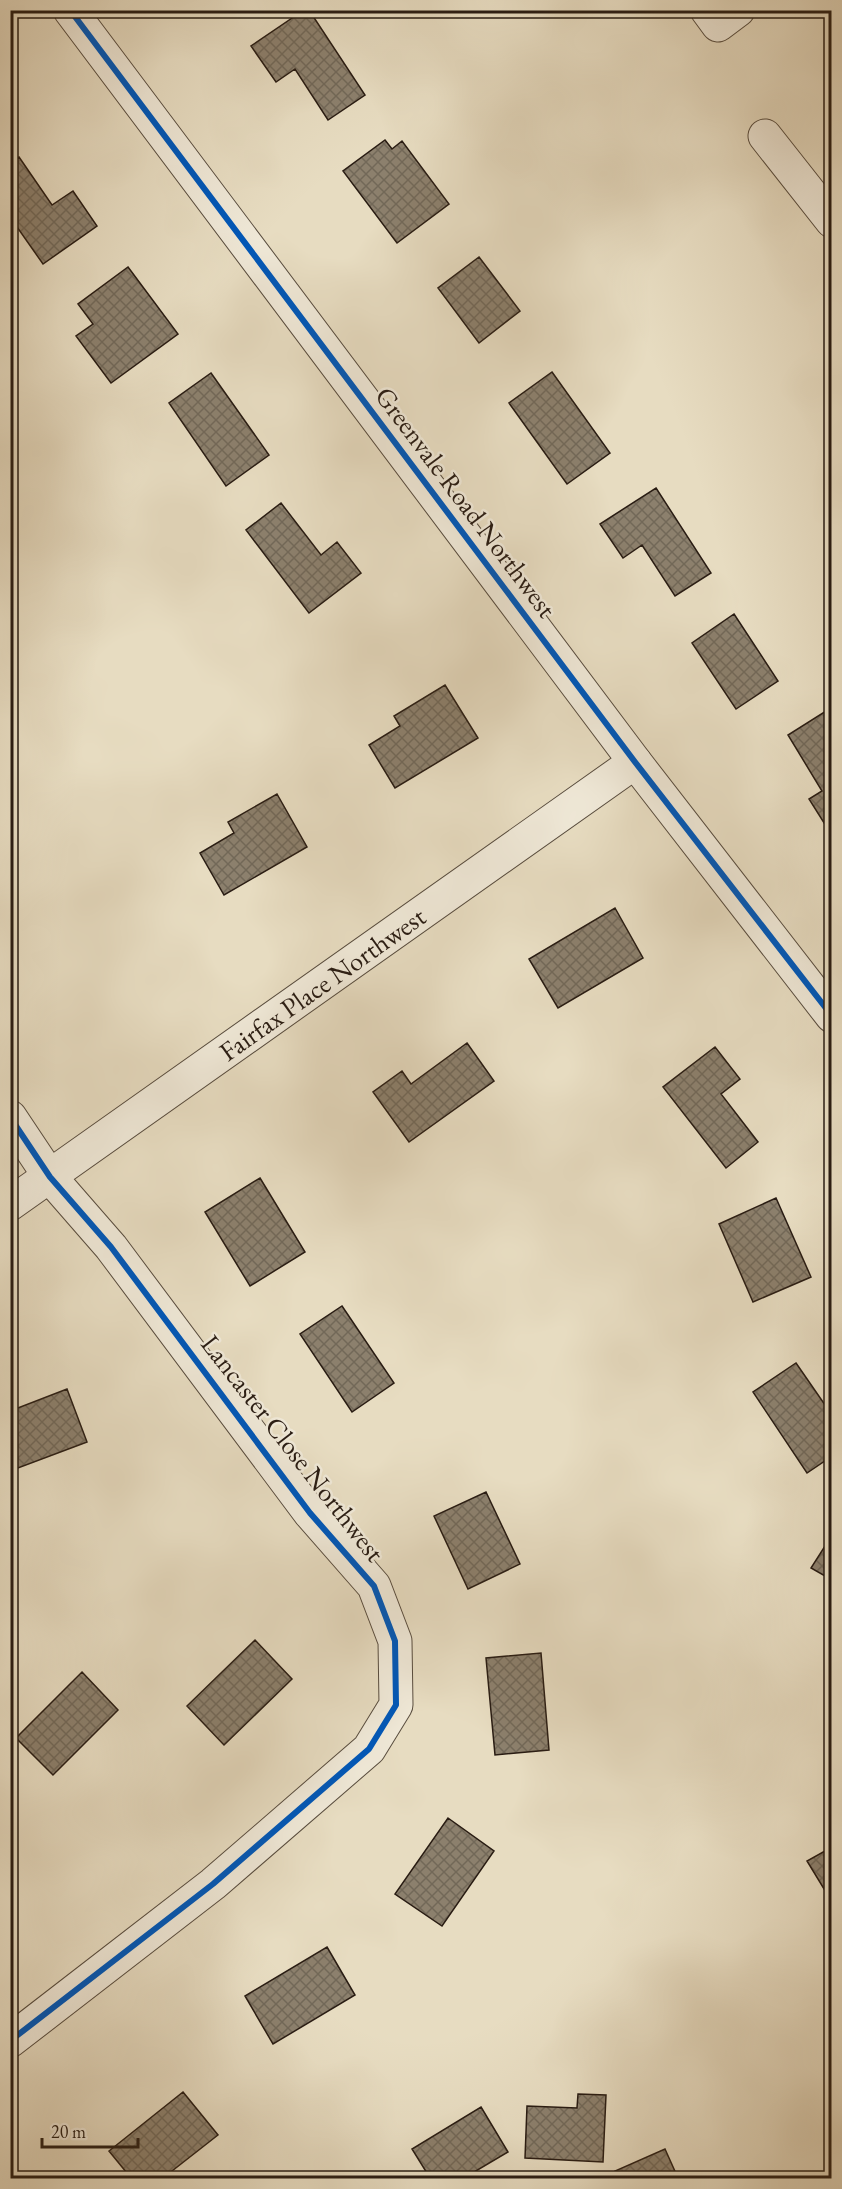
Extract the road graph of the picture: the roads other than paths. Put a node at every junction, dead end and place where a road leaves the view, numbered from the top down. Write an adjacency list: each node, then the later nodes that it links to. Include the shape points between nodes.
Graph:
1 (70, 10): 6 (street, Greenvale Road Northwest)
2 (707, 10): 3 (street, via 718,25)
3 (738, 10)
4 (765, 136): 5 (street)
5 (831, 220)
6 (635, 762): 7 (street, Greenvale Road Northwest); 9 (street, Fairfax Place Northwest)
7 (831, 1016)
8 (10, 1117): 9 (street, Lancaster Close Northwest)
9 (50, 1177): 10 (street, Fairfax Place Northwest); 11 (street, Lancaster Close Northwest, via 111,1247 310,1513 374,1586 395,1641 396,1705 369,1749 343,1772 213,1884)
10 (10, 1204)
11 (10, 2041)

